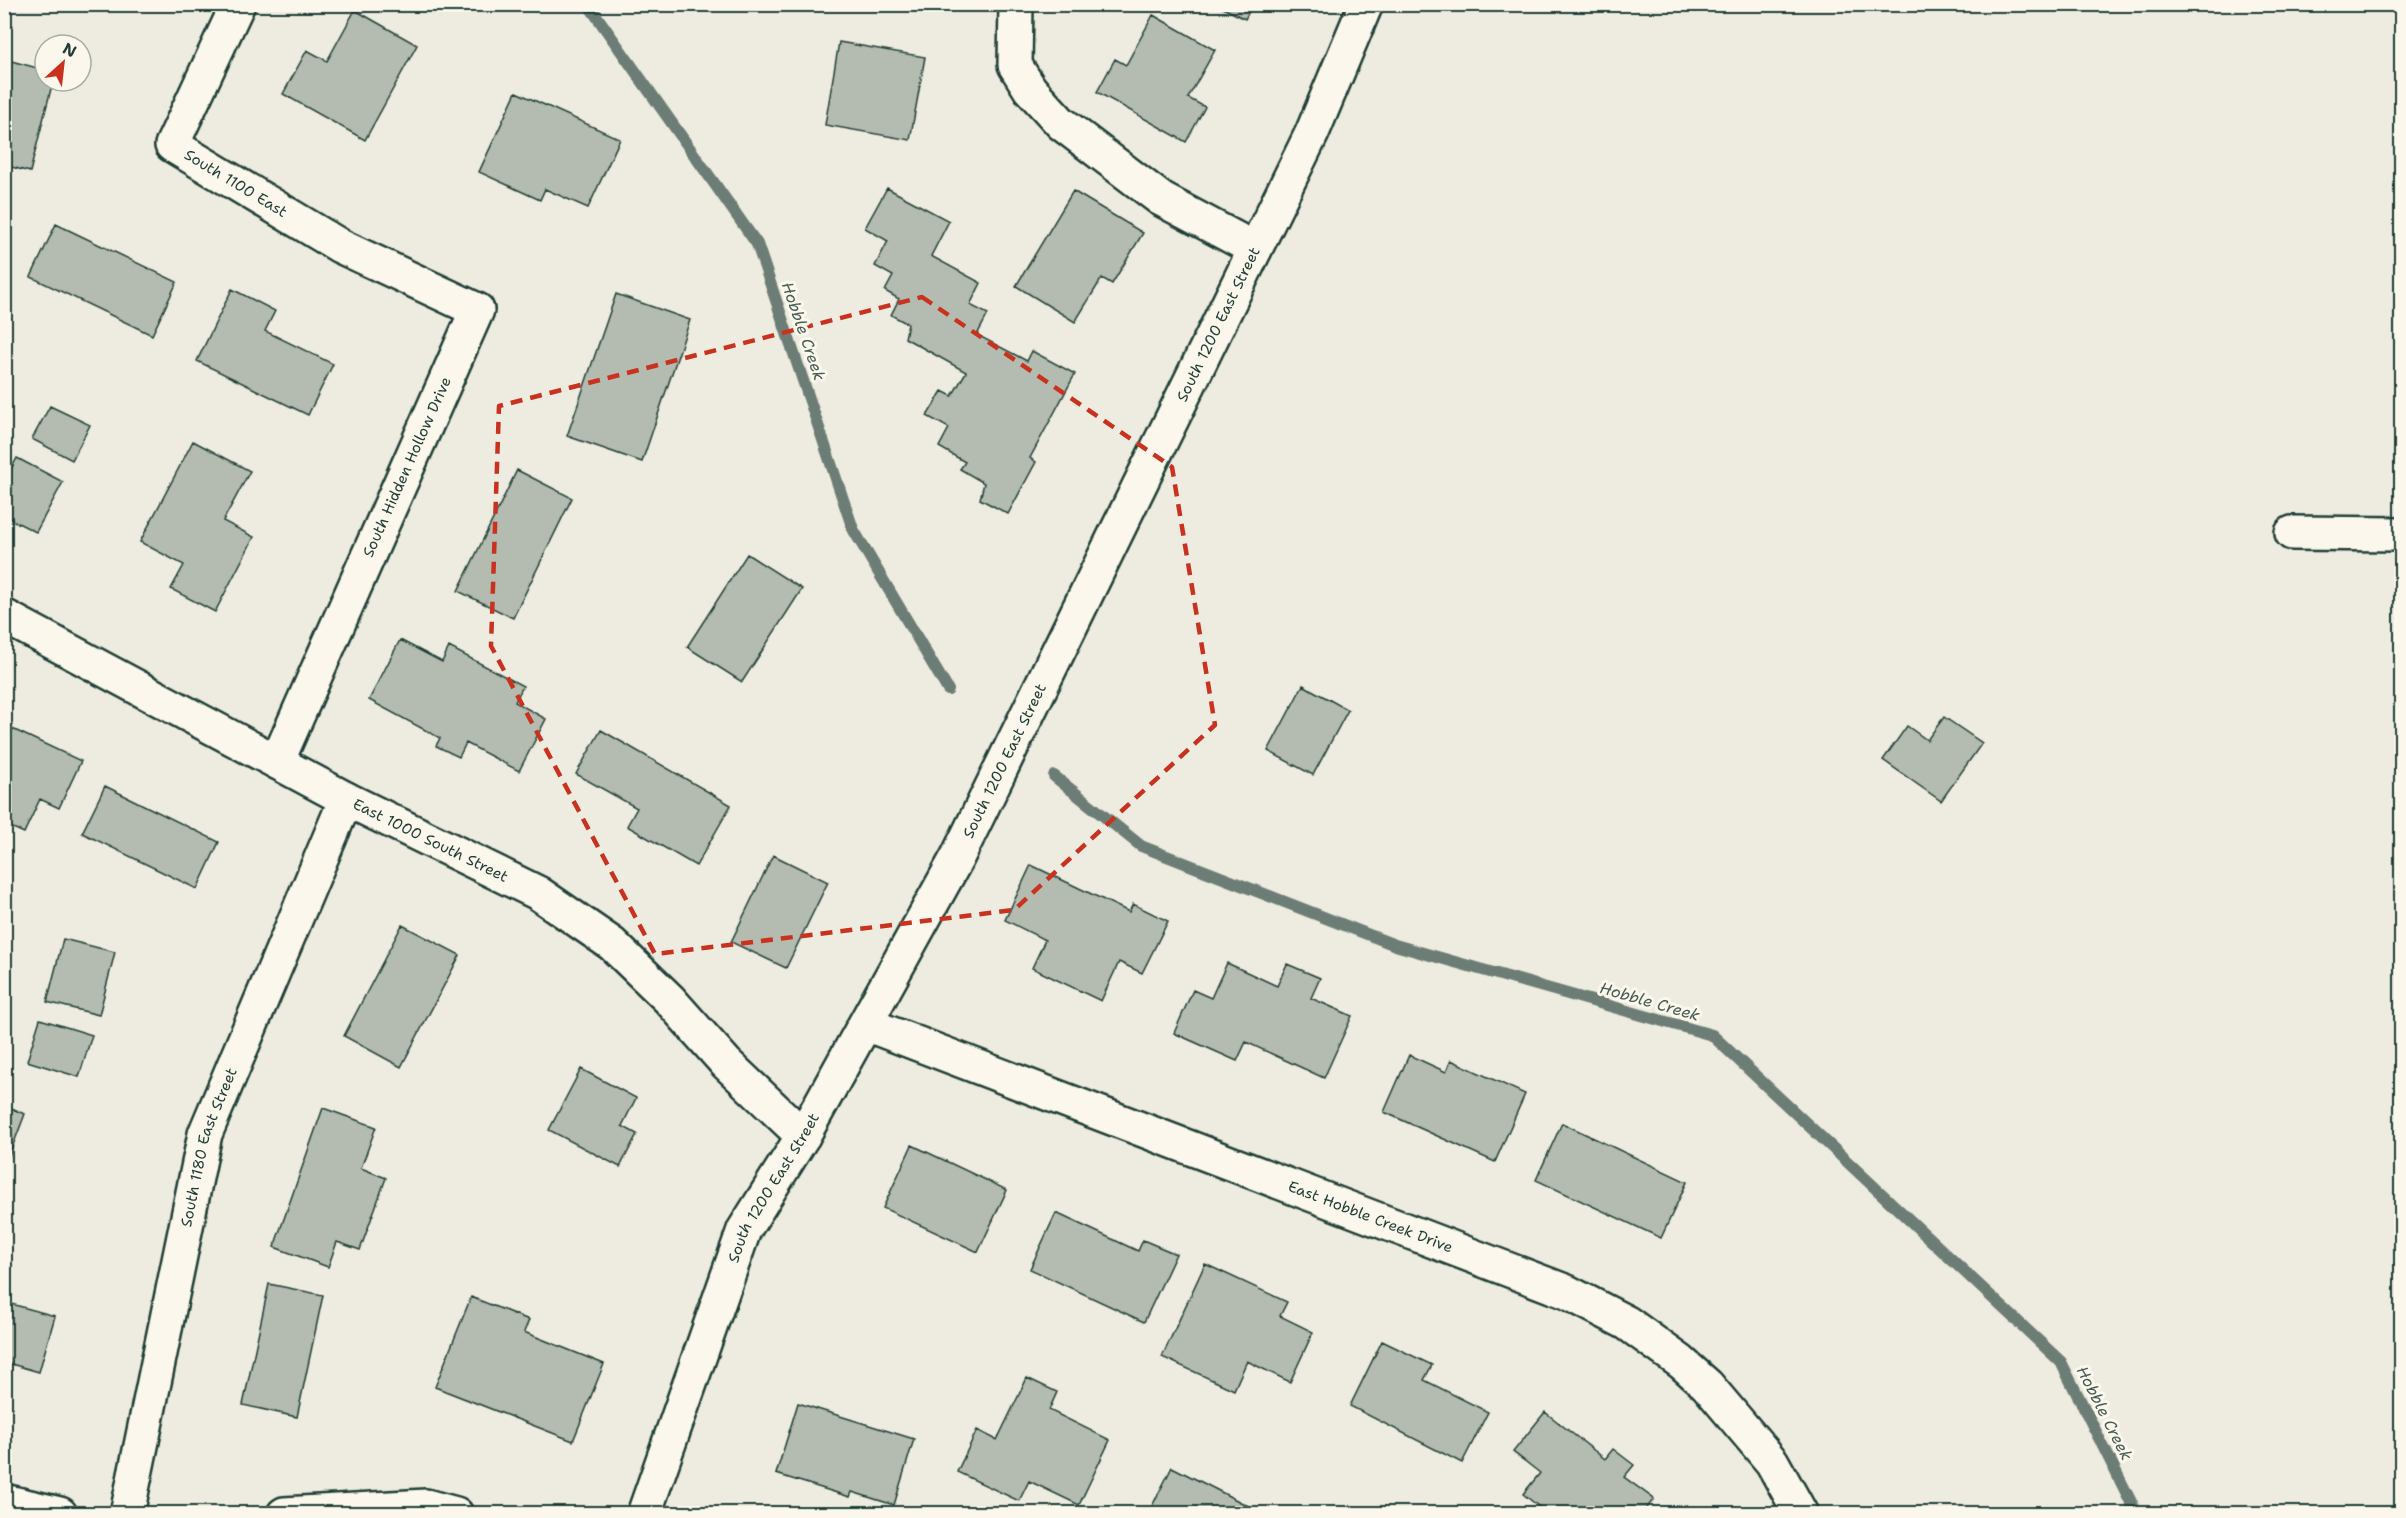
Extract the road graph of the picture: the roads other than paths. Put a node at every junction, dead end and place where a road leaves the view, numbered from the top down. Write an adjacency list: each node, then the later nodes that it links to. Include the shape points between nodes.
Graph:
1 (238, 4): 4 (street, South 1100 East, via 172,145)
2 (1016, 4): 5 (street, via 1015,65 1030,89 1061,123 1161,199)
3 (1366, 4): 5 (street, South 1200 East Street, via 1312,133)
4 (340, 246): 9 (street, South Hidden Hollow Drive, via 477,310)
5 (1255, 249): 11 (street, South 1200 East Street, via 957,858)
6 (2292, 533): 7 (street)
7 (2402, 534)
8 (4, 616): 9 (street, East 1000 South Street)
9 (277, 762): 10 (street, East 1000 South Street)
10 (346, 799): 12 (street, East 1000 South Street, via 538,893 612,944 669,999 726,1064); 16 (street, South 1180 East Street, via 205,1134)
11 (866, 1024): 12 (street, South 1200 East Street); 20 (street, East Hobble Creek Drive, via 1567,1292 1627,1323 1707,1385 1772,1462)
12 (803, 1136): 19 (street, South 1200 East Street, via 744,1230)
13 (4, 1501): 15 (street)
14 (332, 1511): 17 (street); 18 (street, via 426,1506)
15 (60, 1514)
16 (127, 1514)
17 (284, 1514)
18 (456, 1514)
19 (644, 1514)
20 (1801, 1514)

